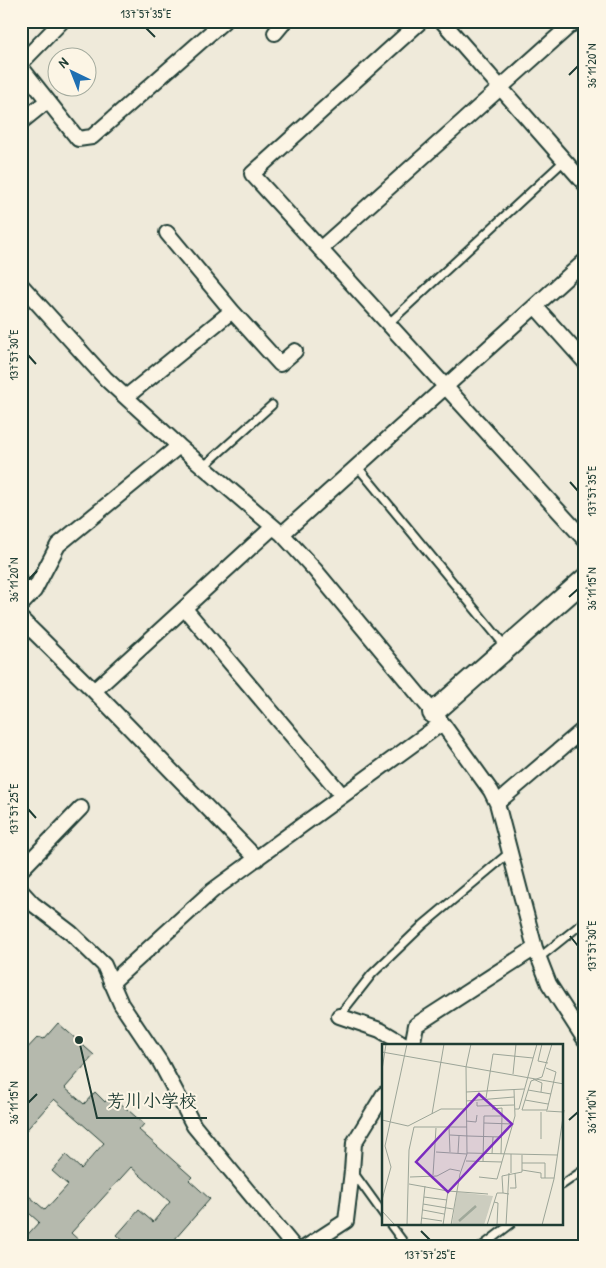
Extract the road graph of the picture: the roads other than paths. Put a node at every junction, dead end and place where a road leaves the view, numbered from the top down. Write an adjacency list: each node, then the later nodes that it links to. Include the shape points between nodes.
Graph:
1 (62, 21): 8 (street)
2 (224, 21): 11 (street, via 92,138 78,139)
3 (285, 21): 7 (street)
4 (421, 21): 16 (street, via 252,174)
5 (442, 21): 10 (street)
6 (575, 21): 10 (street)
7 (276, 33)
8 (21, 63)
9 (21, 67): 11 (street)
10 (500, 87): 13 (street); 16 (street)
11 (47, 100): 12 (street)
12 (21, 122)
13 (564, 161): 14 (street); 21 (lane)
14 (585, 184)
15 (167, 233): 20 (street)
16 (320, 249): 21 (street)
17 (585, 261): 19 (street)
18 (21, 285): 25 (street)
19 (536, 306): 23 (street); 24 (street)
20 (232, 311): 22 (street, via 280,364); 25 (street)
21 (388, 324): 24 (street)
22 (295, 351)
23 (585, 362)
24 (445, 386): 28 (street); 31 (street)
25 (126, 397): 27 (street)
26 (272, 406): 29 (lane)
27 (179, 446): 29 (street); 34 (street, via 58,545)
28 (357, 466): 30 (street); 38 (lane)
29 (203, 467): 30 (street)
30 (278, 531): 36 (street); 40 (street)
31 (585, 540)
32 (21, 578): 34 (lane)
33 (585, 579): 38 (street)
34 (34, 591): 35 (street)
35 (21, 605)
36 (185, 609): 39 (street); 42 (street)
37 (21, 619): 39 (street)
38 (508, 649): 40 (street)
39 (94, 690): 46 (street)
40 (437, 718): 42 (street); 43 (street)
41 (584, 731): 43 (street)
42 (342, 795): 46 (street)
43 (497, 803): 45 (street)
44 (81, 808): 47 (street)
45 (510, 853): 50 (street); 52 (lane, via 423,925 372,974)
46 (257, 859): 51 (street, via 212,891)
47 (21, 870)
48 (21, 891): 51 (street, via 104,965)
49 (585, 921): 50 (lane)
50 (537, 953): 53 (street, via 549,984); 56 (street, via 416,1025)
51 (111, 983): 64 (street, via 121,1004 160,1062 194,1126)
52 (339, 1016): 55 (street, via 380,1030)
53 (581, 1025): 54 (street)
54 (585, 1040)
55 (404, 1044)
56 (412, 1044)
57 (382, 1097): 59 (street, via 354,1143)
58 (585, 1169): 60 (lane)
59 (352, 1171): 61 (lane); 65 (street, via 346,1221)
60 (564, 1185)
61 (382, 1211)
62 (391, 1226): 66 (lane)
63 (508, 1226): 67 (lane)
64 (294, 1247)
65 (306, 1247)
66 (407, 1247)
67 (482, 1247)

